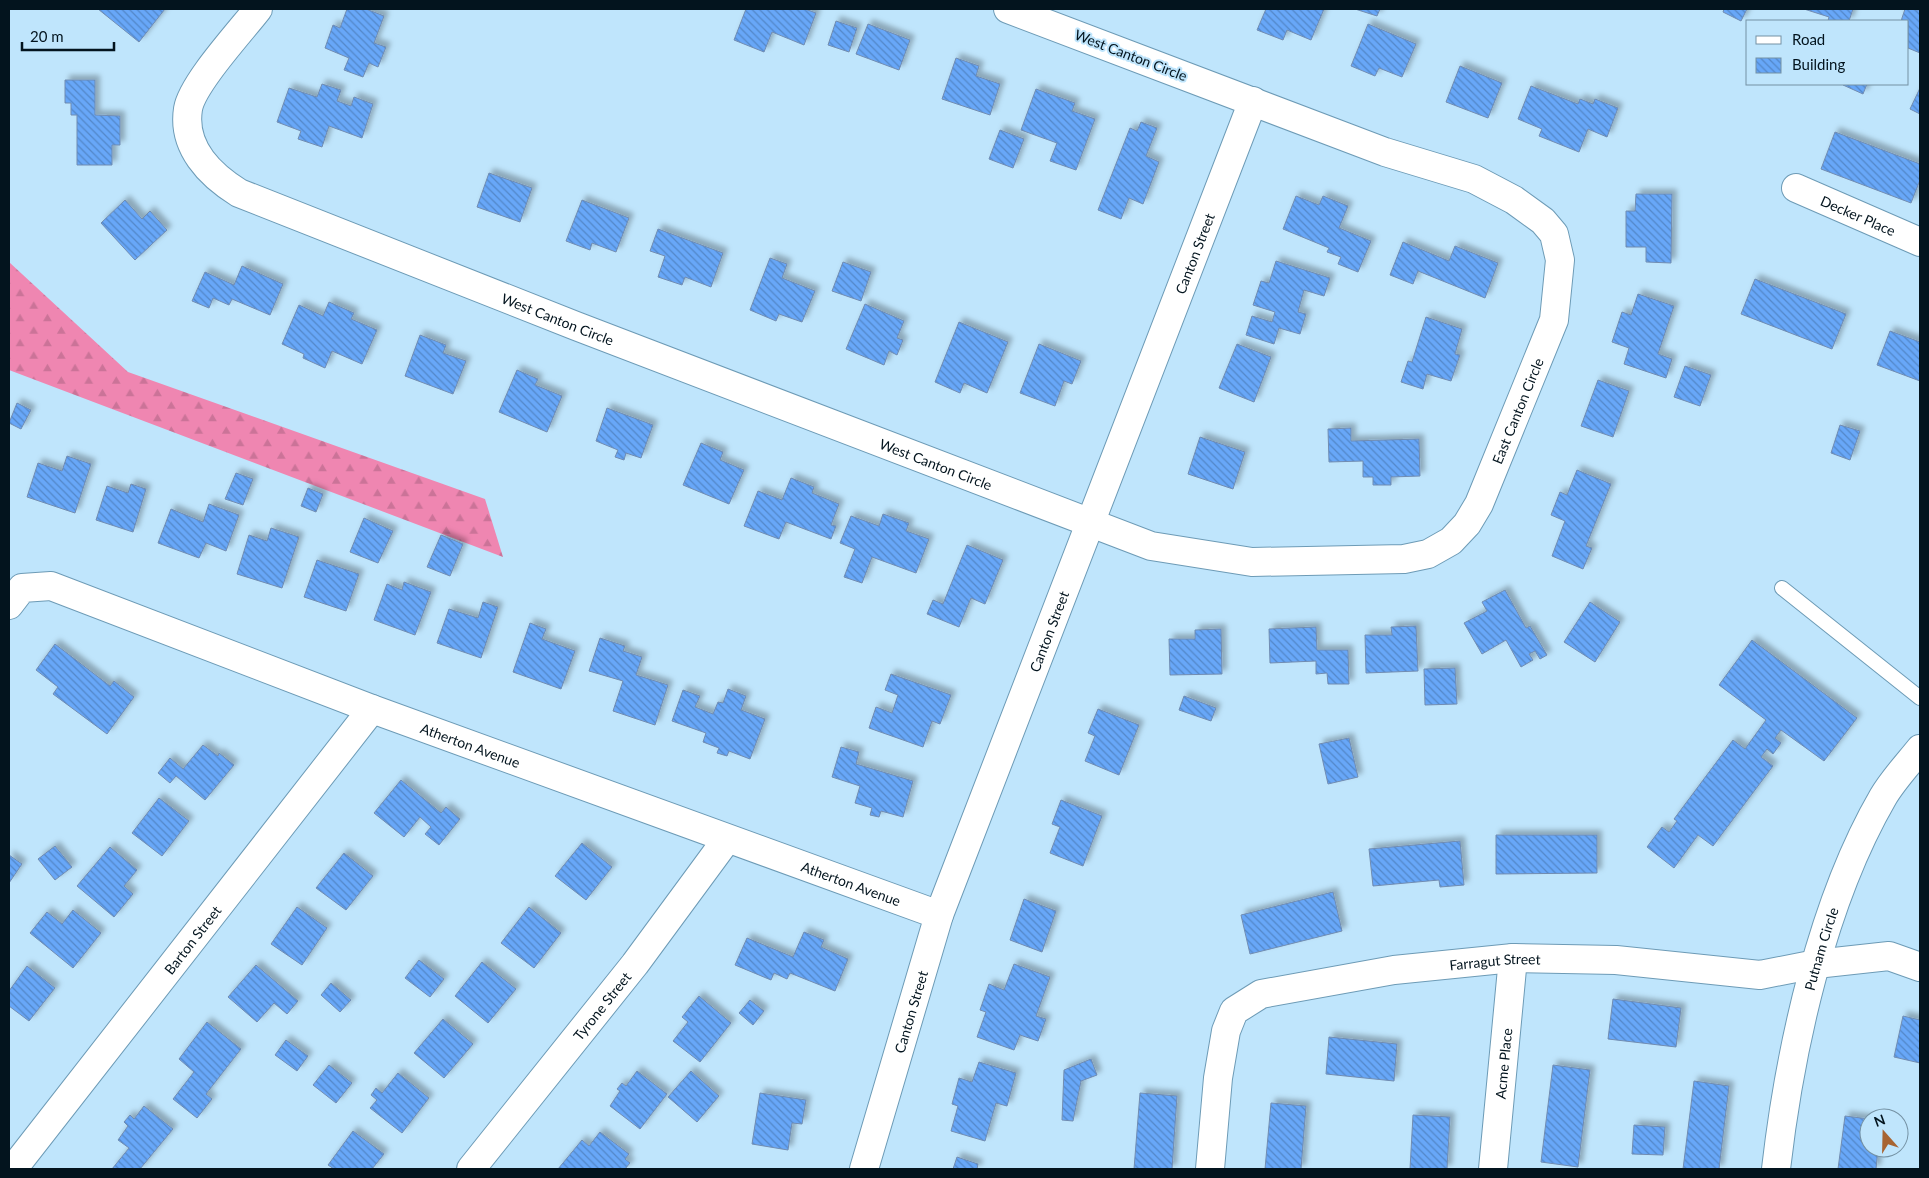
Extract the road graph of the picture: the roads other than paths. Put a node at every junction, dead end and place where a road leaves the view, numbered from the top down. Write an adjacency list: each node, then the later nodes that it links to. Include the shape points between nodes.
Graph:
1 (258, 9): 6 (street, West Canton Circle, via 213,66 188,109 188,124 197,154 219,180 239,193)
2 (1008, 9): 3 (street, West Canton Circle)
3 (1253, 101): 6 (street, Canton Street); 6 (street, East Canton Circle, via 1385,152 1474,179 1529,210 1554,234 1558,251 1560,260 1554,320 1479,504 1460,532 1428,554 1404,559 1252,562 1151,546)
4 (1796, 188): 5 (street, Decker Place)
5 (1920, 242)
6 (1091, 523): 13 (street, Canton Street)
7 (1782, 588): 9 (lane)
8 (9, 605): 10 (street, Atherton Avenue, via 22,588 51,586)
9 (1920, 698)
10 (372, 709): 12 (street, Atherton Avenue); 17 (street, Barton Street)
11 (1920, 749): 15 (street, Putnam Circle, via 1884,795 1849,861)
12 (727, 838): 13 (street, Atherton Avenue); 18 (street, Tyrone Street, via 635,964)
13 (939, 915): 19 (street, Canton Street)
14 (1514, 958): 15 (street, Farragut Street, via 1624,960 1760,976); 20 (street, Farragut Street, via 1394,970 1298,986 1261,994 1234,1011 1222,1055); 21 (street, Acme Place)
15 (1816, 964): 16 (street, Farragut Street, via 1889,956); 22 (street, Putnam Circle, via 1782,1114)
16 (1920, 967)
17 (13, 1169)
18 (471, 1169)
19 (864, 1169)
20 (1210, 1169)
21 (1493, 1169)
22 (1776, 1169)

